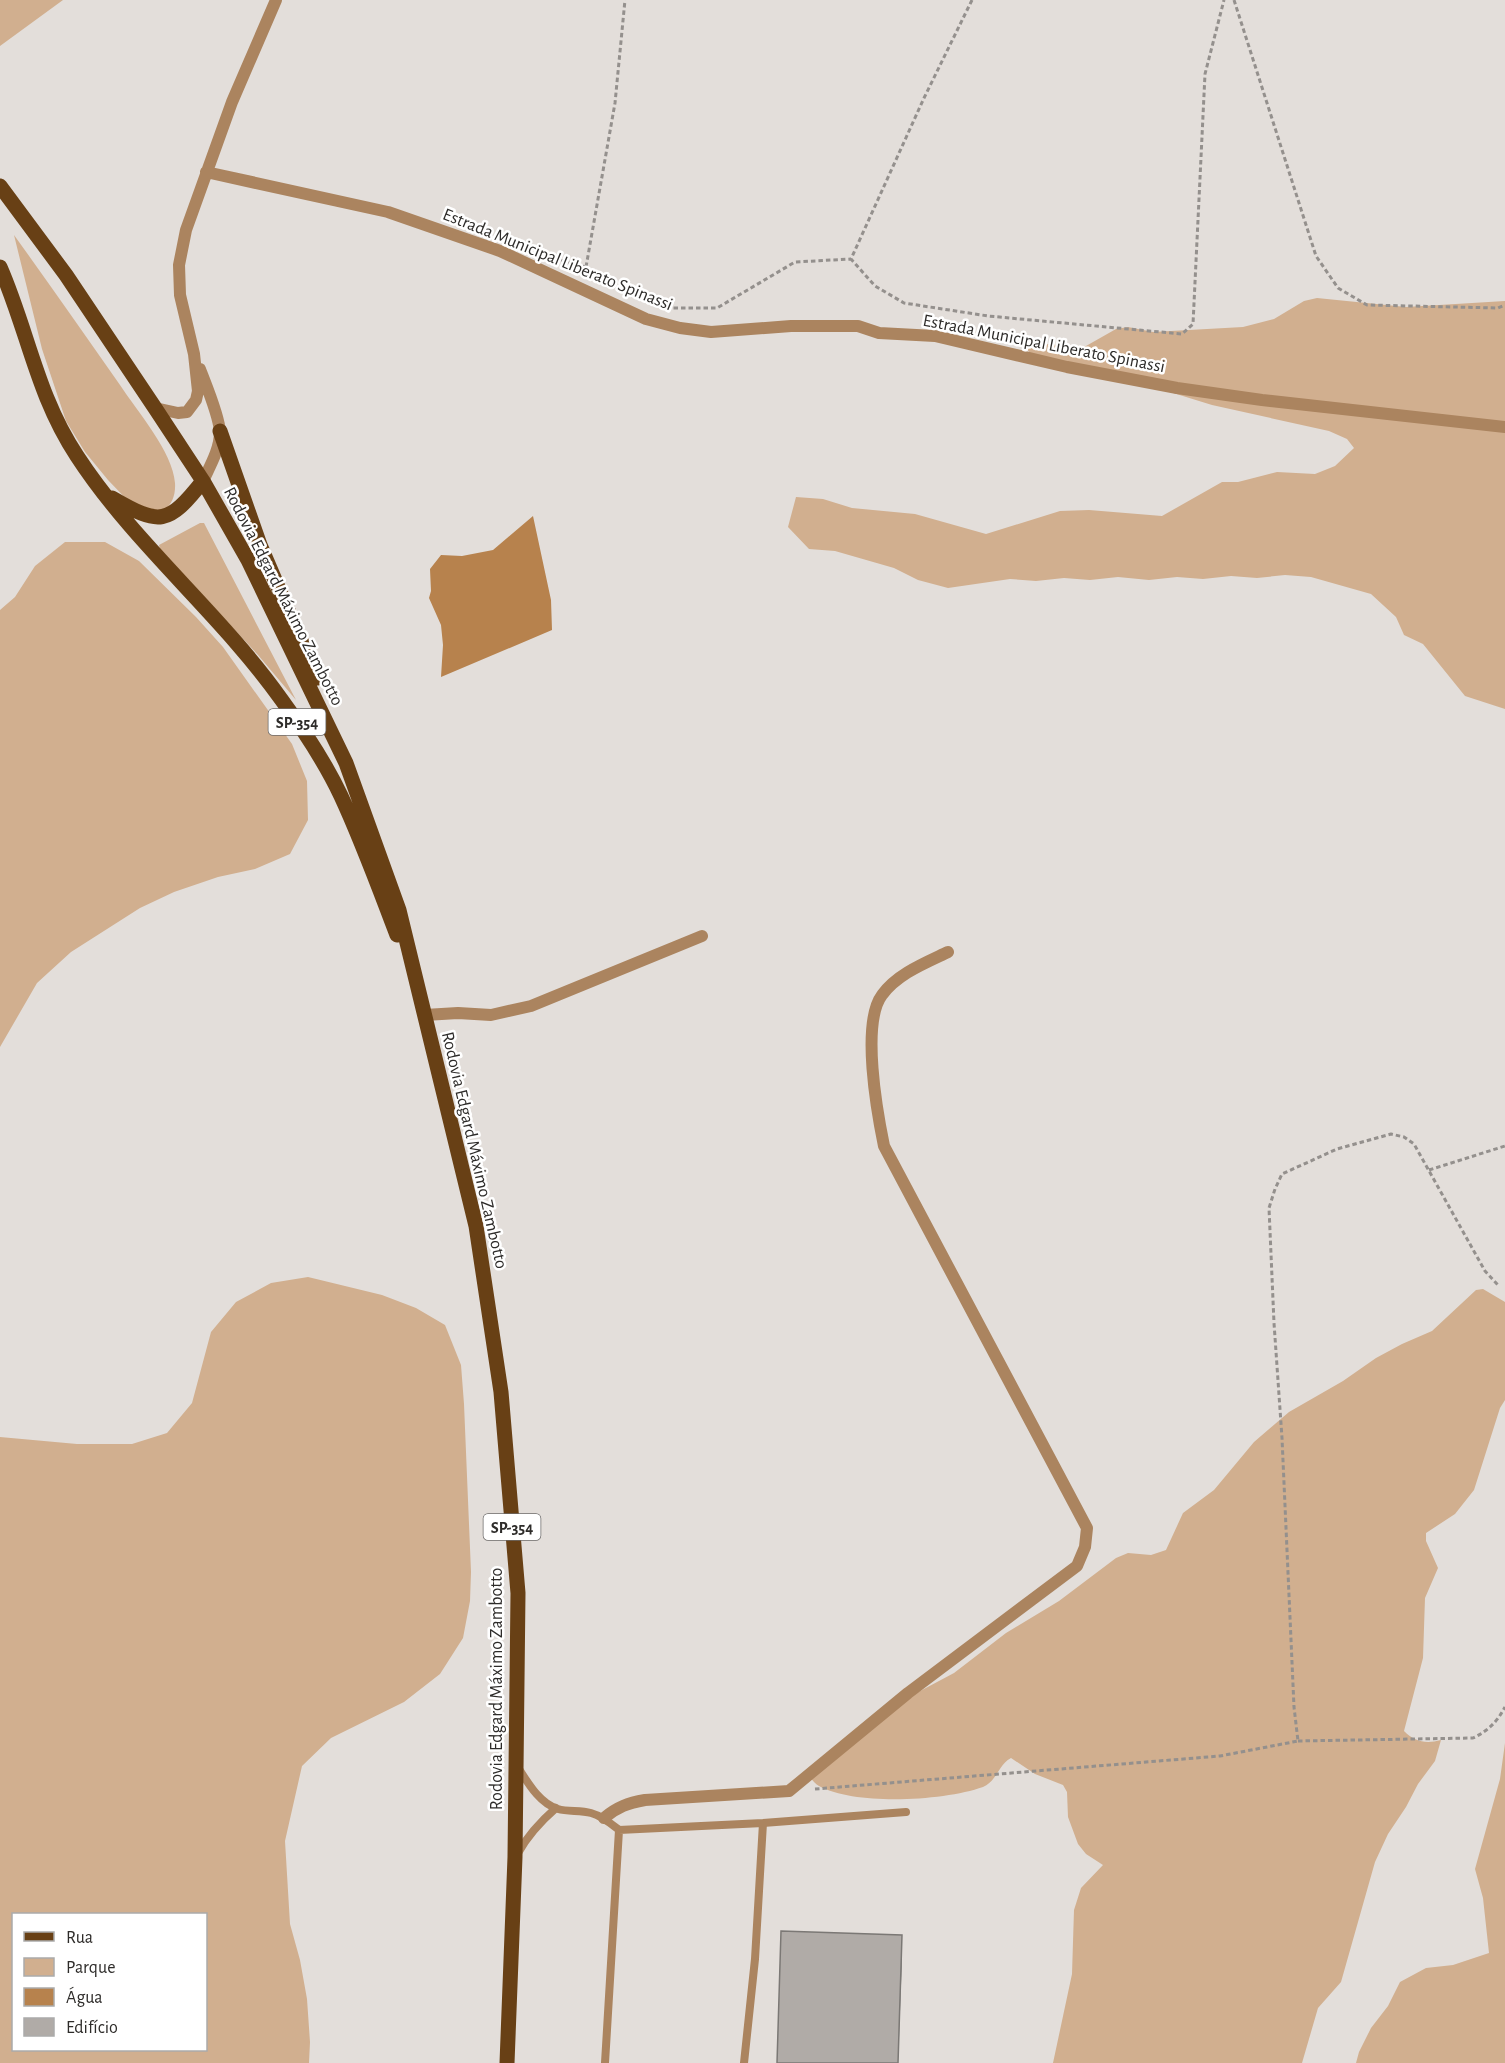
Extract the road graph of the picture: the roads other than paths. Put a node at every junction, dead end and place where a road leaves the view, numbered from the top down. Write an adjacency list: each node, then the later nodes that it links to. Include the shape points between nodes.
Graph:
1 (276, 0): 2 (street)
2 (206, 172): 5 (street, via 186,230 179,265 180,295); 7 (street, Estrada Municipal Liberato Spinassi, via 388,212 500,251 646,319 680,328 711,332 858,326 879,333 935,336 1067,367 1177,387)
3 (0, 186): 6 (main road, Rodovia Edgard Máximo Zambotto / SP-354)
4 (0, 267): 10 (main road, Rodovia Edgard Máximo Zambotto / SP-354, via 53,413)
5 (194, 354): 6 (street, via 198,391 192,408 178,413); 8 (street)
6 (156, 408): 9 (main road, Rodovia Edgard Máximo Zambotto / SP-354)
7 (1505, 427)
8 (220, 431): 9 (street); 11 (main road, via 260,544 336,720)
9 (203, 481): 10 (main road, via 182,505 165,517 155,518); 11 (main road, Rodovia Edgard Máximo Zambotto / SP-354, via 248,560)
10 (100, 490): 14 (main road, Rodovia Edgard Máximo Zambotto / SP-354, via 233,640 280,697 316,750 341,795)
11 (346, 763): 14 (main road, Rodovia Edgard Máximo Zambotto / SP-354, via 399,910)
12 (702, 936): 15 (street, via 531,1006 491,1015)
13 (948, 952): 19 (street, via 906,973 882,994 873,1012 874,1098 884,1146 1087,1528 1085,1547 1077,1566 908,1693 789,1791 645,1800 627,1803)
14 (421, 999): 15 (main road, Rodovia Edgard Máximo Zambotto / SP-354)
15 (425, 1016): 16 (main road, Rodovia Edgard Máximo Zambotto / SP-354, via 476,1226 501,1392 518,1593)
16 (516, 1764): 17 (lane, via 529,1785); 22 (main road, Rodovia Edgard Máximo Zambotto / SP-354)
17 (556, 1808): 19 (lane); 22 (lane, via 540,1821)
18 (906, 1812): 20 (lane)
19 (604, 1818): 21 (lane)
20 (763, 1823): 21 (lane); 25 (lane)
21 (619, 1830): 24 (lane)
22 (515, 1857): 23 (main road, Rodovia Edgard Máximo Zambotto / SP-354)
23 (507, 2063)
24 (605, 2063)
25 (744, 2063)

